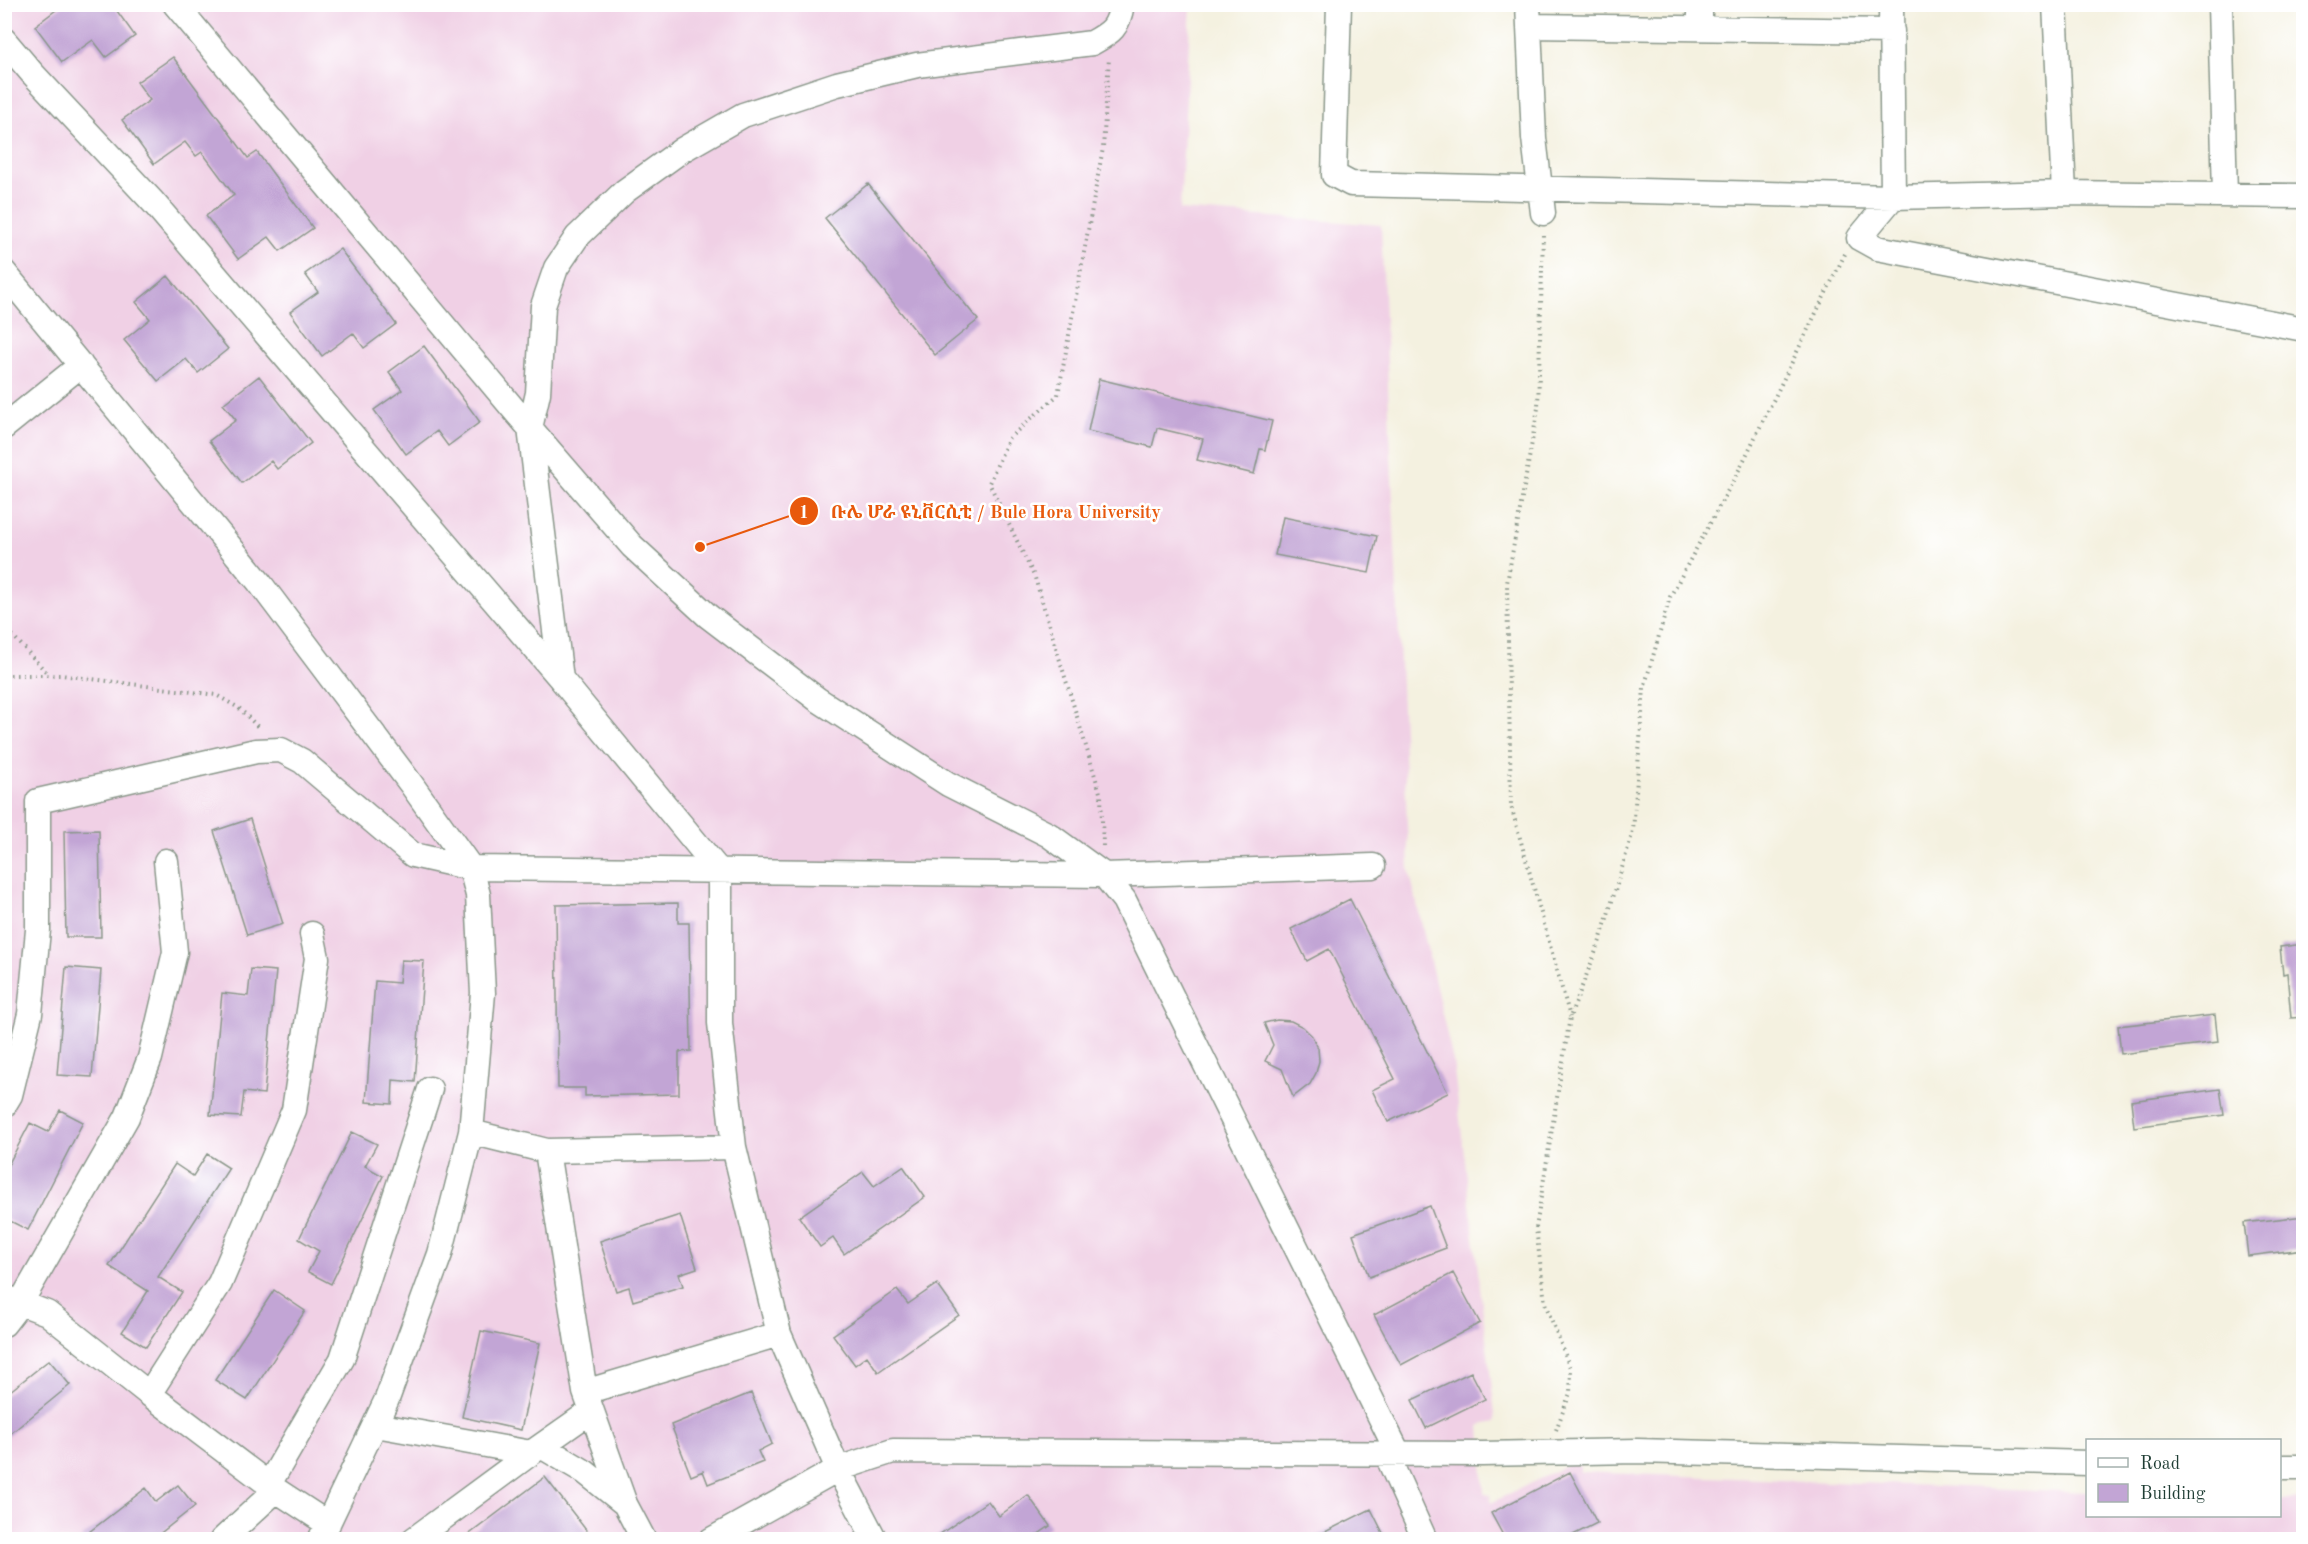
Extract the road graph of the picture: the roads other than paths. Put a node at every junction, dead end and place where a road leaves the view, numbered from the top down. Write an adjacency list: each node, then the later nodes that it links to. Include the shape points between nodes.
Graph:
1 (175, 4): 21 (street)
2 (1122, 4): 21 (street, via 1120,17 1110,33 1092,43 917,65 837,84 743,115 682,150 625,191 577,237 556,268 543,306 538,393)
3 (1339, 4): 11 (street, via 1334,175 1351,184)
4 (1891, 4): 9 (street)
5 (2055, 4): 12 (street)
6 (2220, 4): 13 (street)
7 (1529, 15): 8 (street); 11 (street, via 1534,138)
8 (1700, 16): 9 (street)
9 (1892, 31): 15 (street)
10 (4, 40): 22 (street, via 153,202)
11 (1541, 189): 15 (street); 16 (street)
12 (2064, 193): 13 (street); 15 (street)
13 (2225, 195): 14 (street)
14 (2304, 196)
15 (1893, 197): 18 (street, via 1859,238 1877,248)
16 (1543, 213)
17 (4, 272): 19 (street)
18 (2304, 329)
19 (81, 365): 20 (street); 25 (street, via 259,582)
20 (4, 427)
21 (530, 428): 22 (street); 27 (street, via 632,546 708,615 827,706 948,784 1049,835)
22 (561, 679): 26 (street)
23 (166, 861): 34 (street, via 175,952 150,1058 127,1118)
24 (1373, 866): 27 (street)
25 (471, 868): 26 (street); 30 (street, via 414,855 302,761 281,750 256,751 38,801 38,930 30,1014); 31 (street, via 478,895 483,993)
26 (720, 872): 27 (street); 32 (street, via 720,1023)
27 (1104, 875): 41 (street, via 1124,900)
28 (312, 934): 37 (street, via 317,958 294,1110 220,1283)
29 (430, 1089): 46 (street, via 342,1359)
30 (4, 1105)
31 (471, 1132): 33 (street); 39 (street, via 440,1254)
32 (734, 1147): 33 (street); 36 (street)
33 (547, 1151): 38 (street)
34 (13, 1299): 35 (street); 37 (street, via 47,1313)
35 (4, 1324)
36 (779, 1334): 38 (street); 45 (street)
37 (149, 1394): 46 (street)
38 (588, 1401): 40 (street); 47 (street)
39 (376, 1425): 40 (street); 48 (street)
40 (536, 1449): 47 (street, via 585,1472); 50 (street)
41 (1392, 1453): 42 (street, via 1637,1451); 45 (street, via 893,1451); 54 (street)
42 (2086, 1463)
43 (2281, 1467): 44 (street)
44 (2304, 1467)
45 (838, 1469): 52 (street); 53 (street)
46 (273, 1487): 48 (street); 49 (street)
47 (625, 1504): 51 (street)
48 (324, 1532)
49 (222, 1539)
50 (413, 1539)
51 (644, 1539)
52 (711, 1539)
53 (875, 1539)
54 (1425, 1539)

